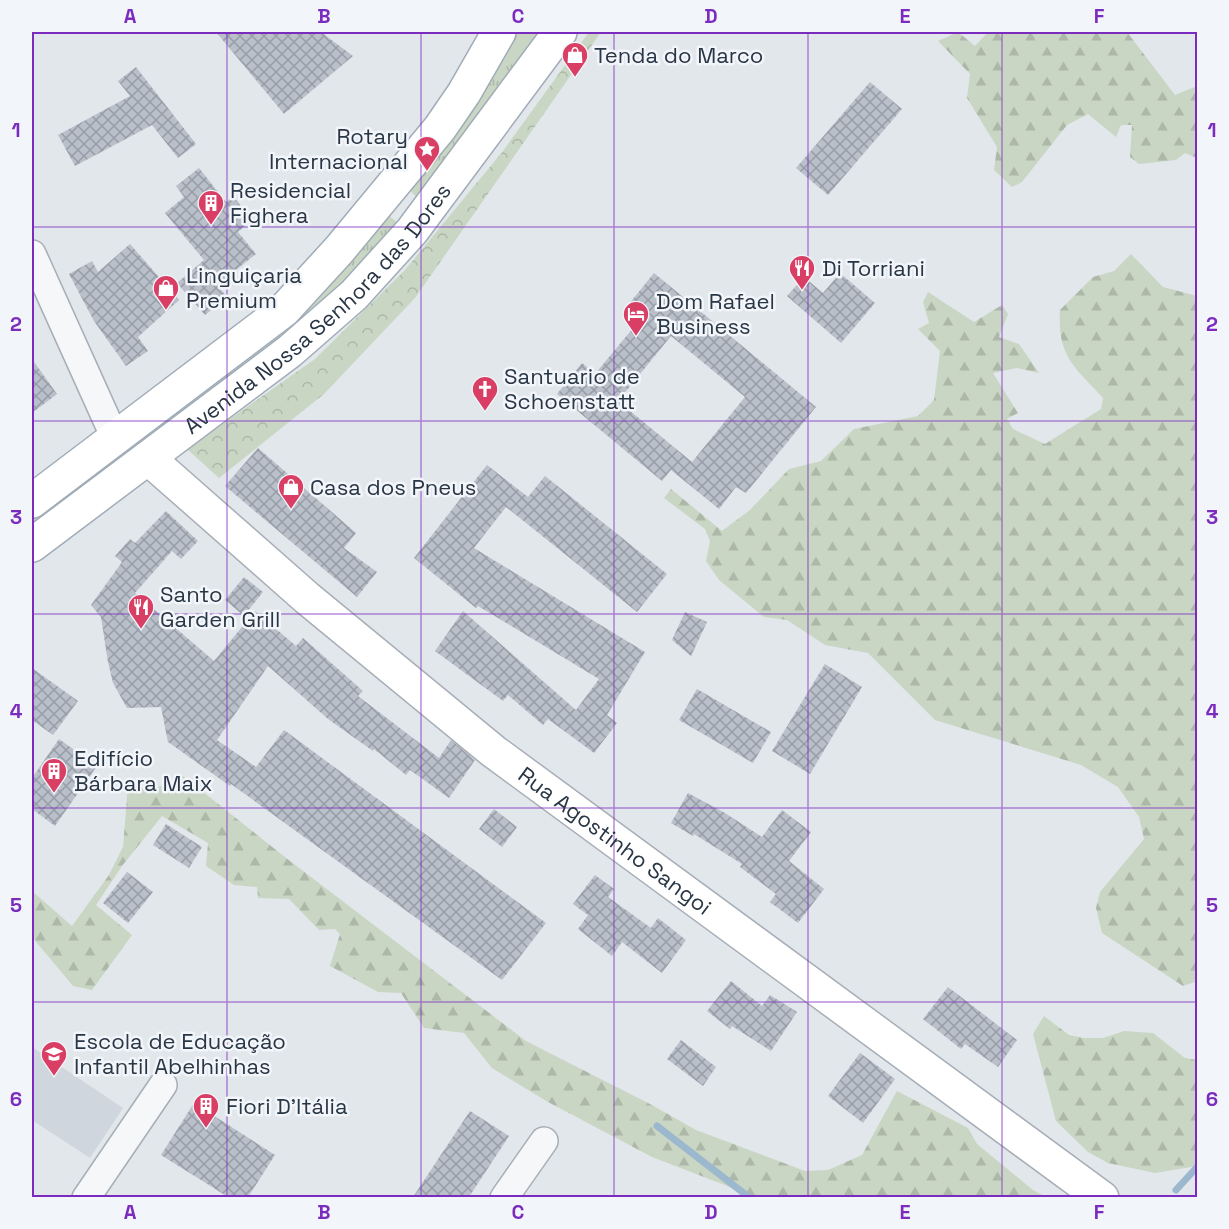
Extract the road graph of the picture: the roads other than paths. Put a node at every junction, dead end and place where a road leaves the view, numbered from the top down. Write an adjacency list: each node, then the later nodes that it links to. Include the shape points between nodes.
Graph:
1 (500, 32): 4 (main road, Avenida Nossa Senhora das Dores, via 440,128 284,310)
2 (560, 32): 5 (main road, Avenida Nossa Senhora das Dores, via 412,231 354,295 290,351)
3 (32, 254): 4 (street)
4 (115, 438): 6 (main road, Avenida Nossa Senhora das Dores)
5 (148, 458): 7 (main road, Avenida Nossa Senhora das Dores); 12 (main road, Rua Agostinho Sangoi, via 306,598 494,751)
6 (32, 501)
7 (32, 545)
8 (163, 1085): 10 (street)
9 (544, 1141): 11 (street)
10 (86, 1197)
11 (504, 1197)
12 (1102, 1197)

